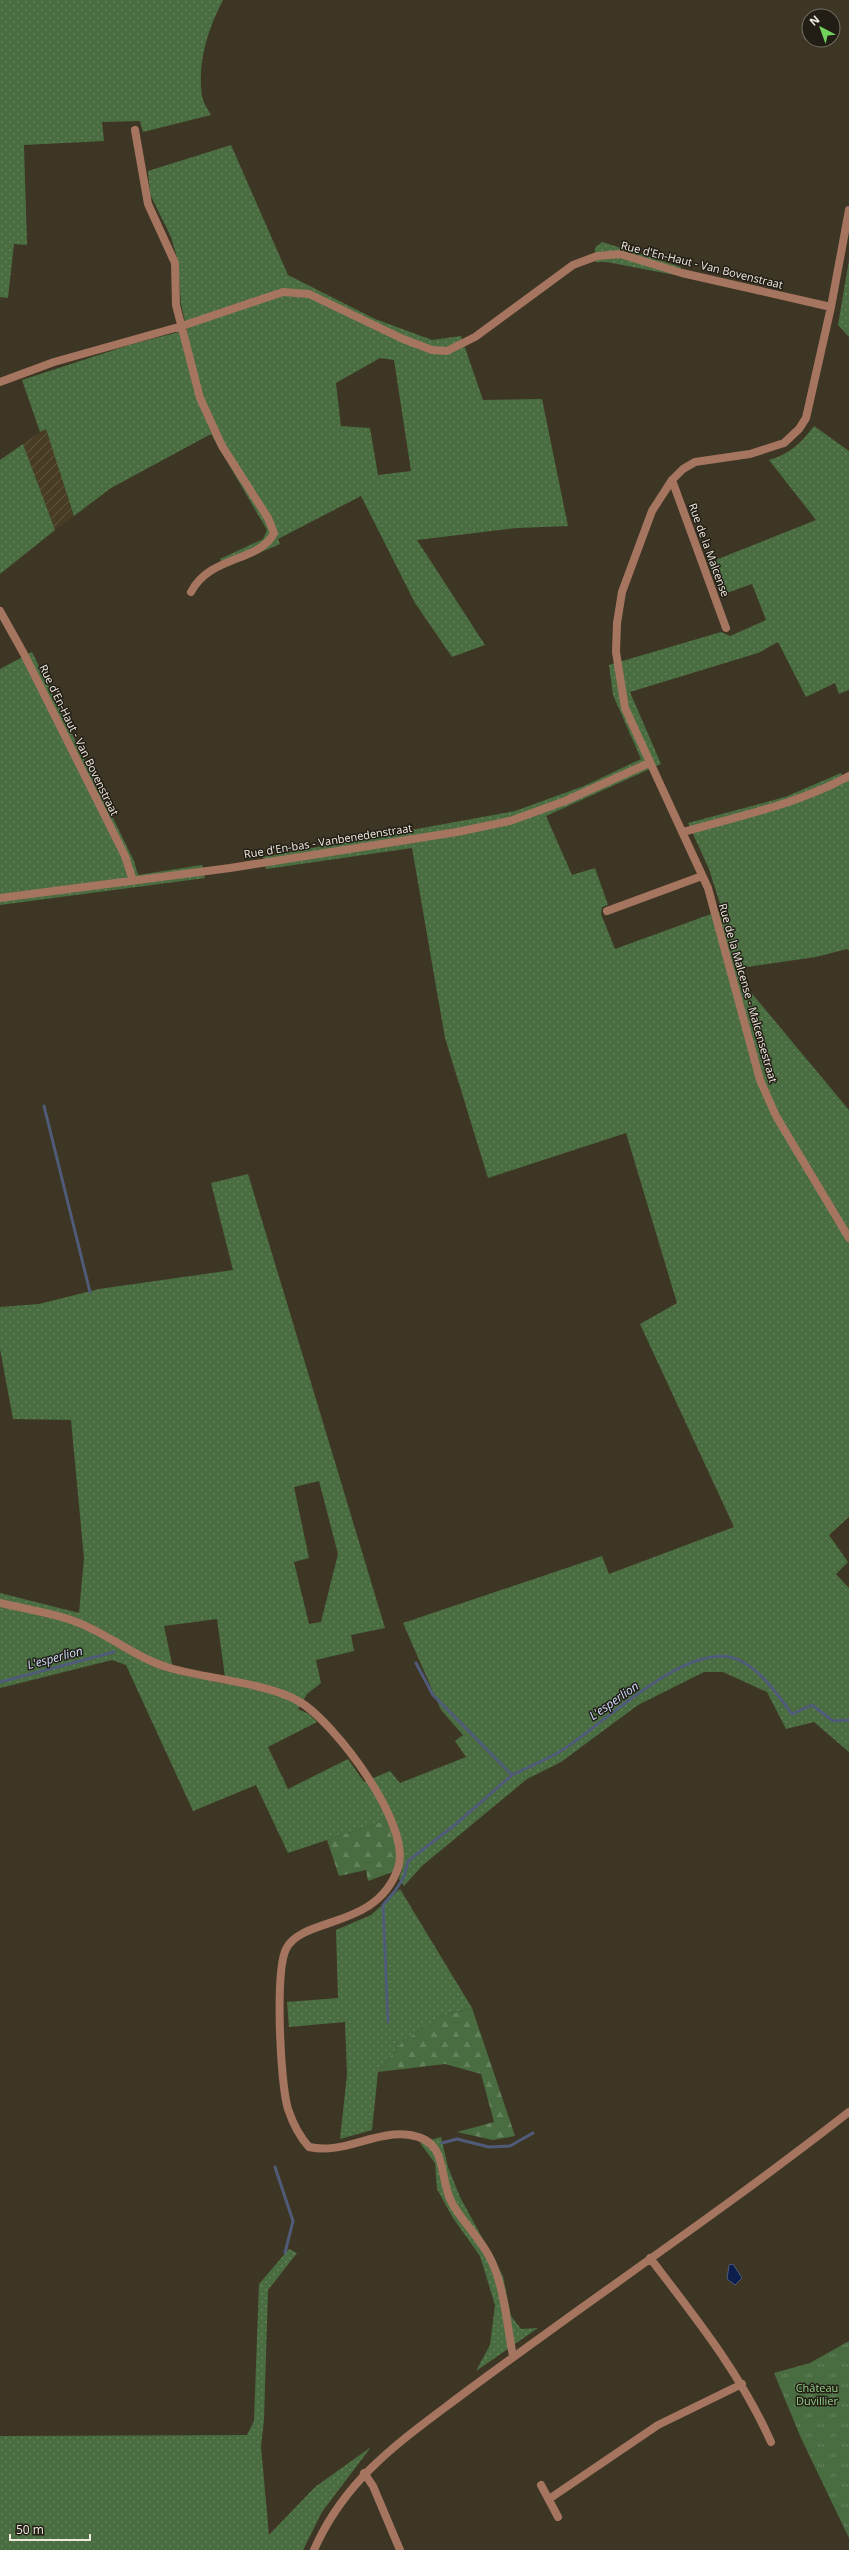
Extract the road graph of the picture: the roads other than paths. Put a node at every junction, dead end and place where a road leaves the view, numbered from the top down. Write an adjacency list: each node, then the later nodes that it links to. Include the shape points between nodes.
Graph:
1 (135, 130): 5 (street, via 148,204 175,263 176,306)
2 (849, 210): 3 (street, Rue de la Malcense - Malcensestraat)
3 (848, 227): 4 (street, Rue de la Malcense - Malcensestraat)
4 (831, 307): 5 (street, Rue d'En-Haut - Van Bovenstraat, via 682,273 620,254 597,256 572,265 475,337 447,351 432,350 403,339 308,294 289,292); 7 (street, Rue de la Malcense - Malcensestraat, via 810,404 799,429 784,443 766,451 695,462)
5 (182, 326): 6 (street, Rue d'En-Haut - Van Bovenstraat, via 109,345); 8 (street, via 200,398 219,440 268,518 274,533 264,546 209,570 197,579)
6 (0, 382)
7 (672, 480): 10 (street, Rue de la Malcense); 11 (street, Rue de la Malcense - Malcensestraat, via 652,510 622,592 617,623 616,652 626,708)
8 (191, 592)
9 (0, 612): 15 (street, Rue d'En-Haut - Van Bovenstraat, via 24,654 125,856)
10 (726, 628)
11 (649, 763): 13 (street, Rue de la Malcense - Malcensestraat); 15 (street, Rue d'En-bas - Vanbenedenstraat, via 565,801 510,821 458,832)
12 (849, 776): 13 (street, via 824,790 799,799)
13 (683, 832): 14 (street, Rue de la Malcense - Malcensestraat)
14 (702, 876): 17 (street); 18 (street, Rue de la Malcense - Malcensestraat, via 710,896 760,1080 776,1116)
15 (133, 881): 16 (street, Rue d'En-bas - Vanbenedenstraat)
16 (0, 898)
17 (607, 912)
18 (849, 1238)
19 (0, 1603): 22 (street, via 79,1623 170,1668 263,1688 291,1697 313,1712 341,1741 373,1785 392,1818 401,1856 391,1884 363,1911 297,1936 286,1948 281,1999 284,2079 288,2108 298,2134 309,2147 326,2150 396,2135 410,2135 435,2147 451,2201 492,2262 500,2288)
20 (849, 2112): 21 (street, via 798,2152)
21 (650, 2258): 22 (street); 23 (street, via 706,2331)
22 (513, 2356): 25 (street, via 408,2435)
23 (742, 2384): 24 (street); 27 (street, via 658,2425)
24 (771, 2442)
25 (364, 2473): 29 (street, via 336,2509); 30 (street, via 373,2486)
26 (541, 2485): 27 (street)
27 (549, 2500): 28 (street)
28 (558, 2517)
29 (314, 2550)
30 (400, 2550)

